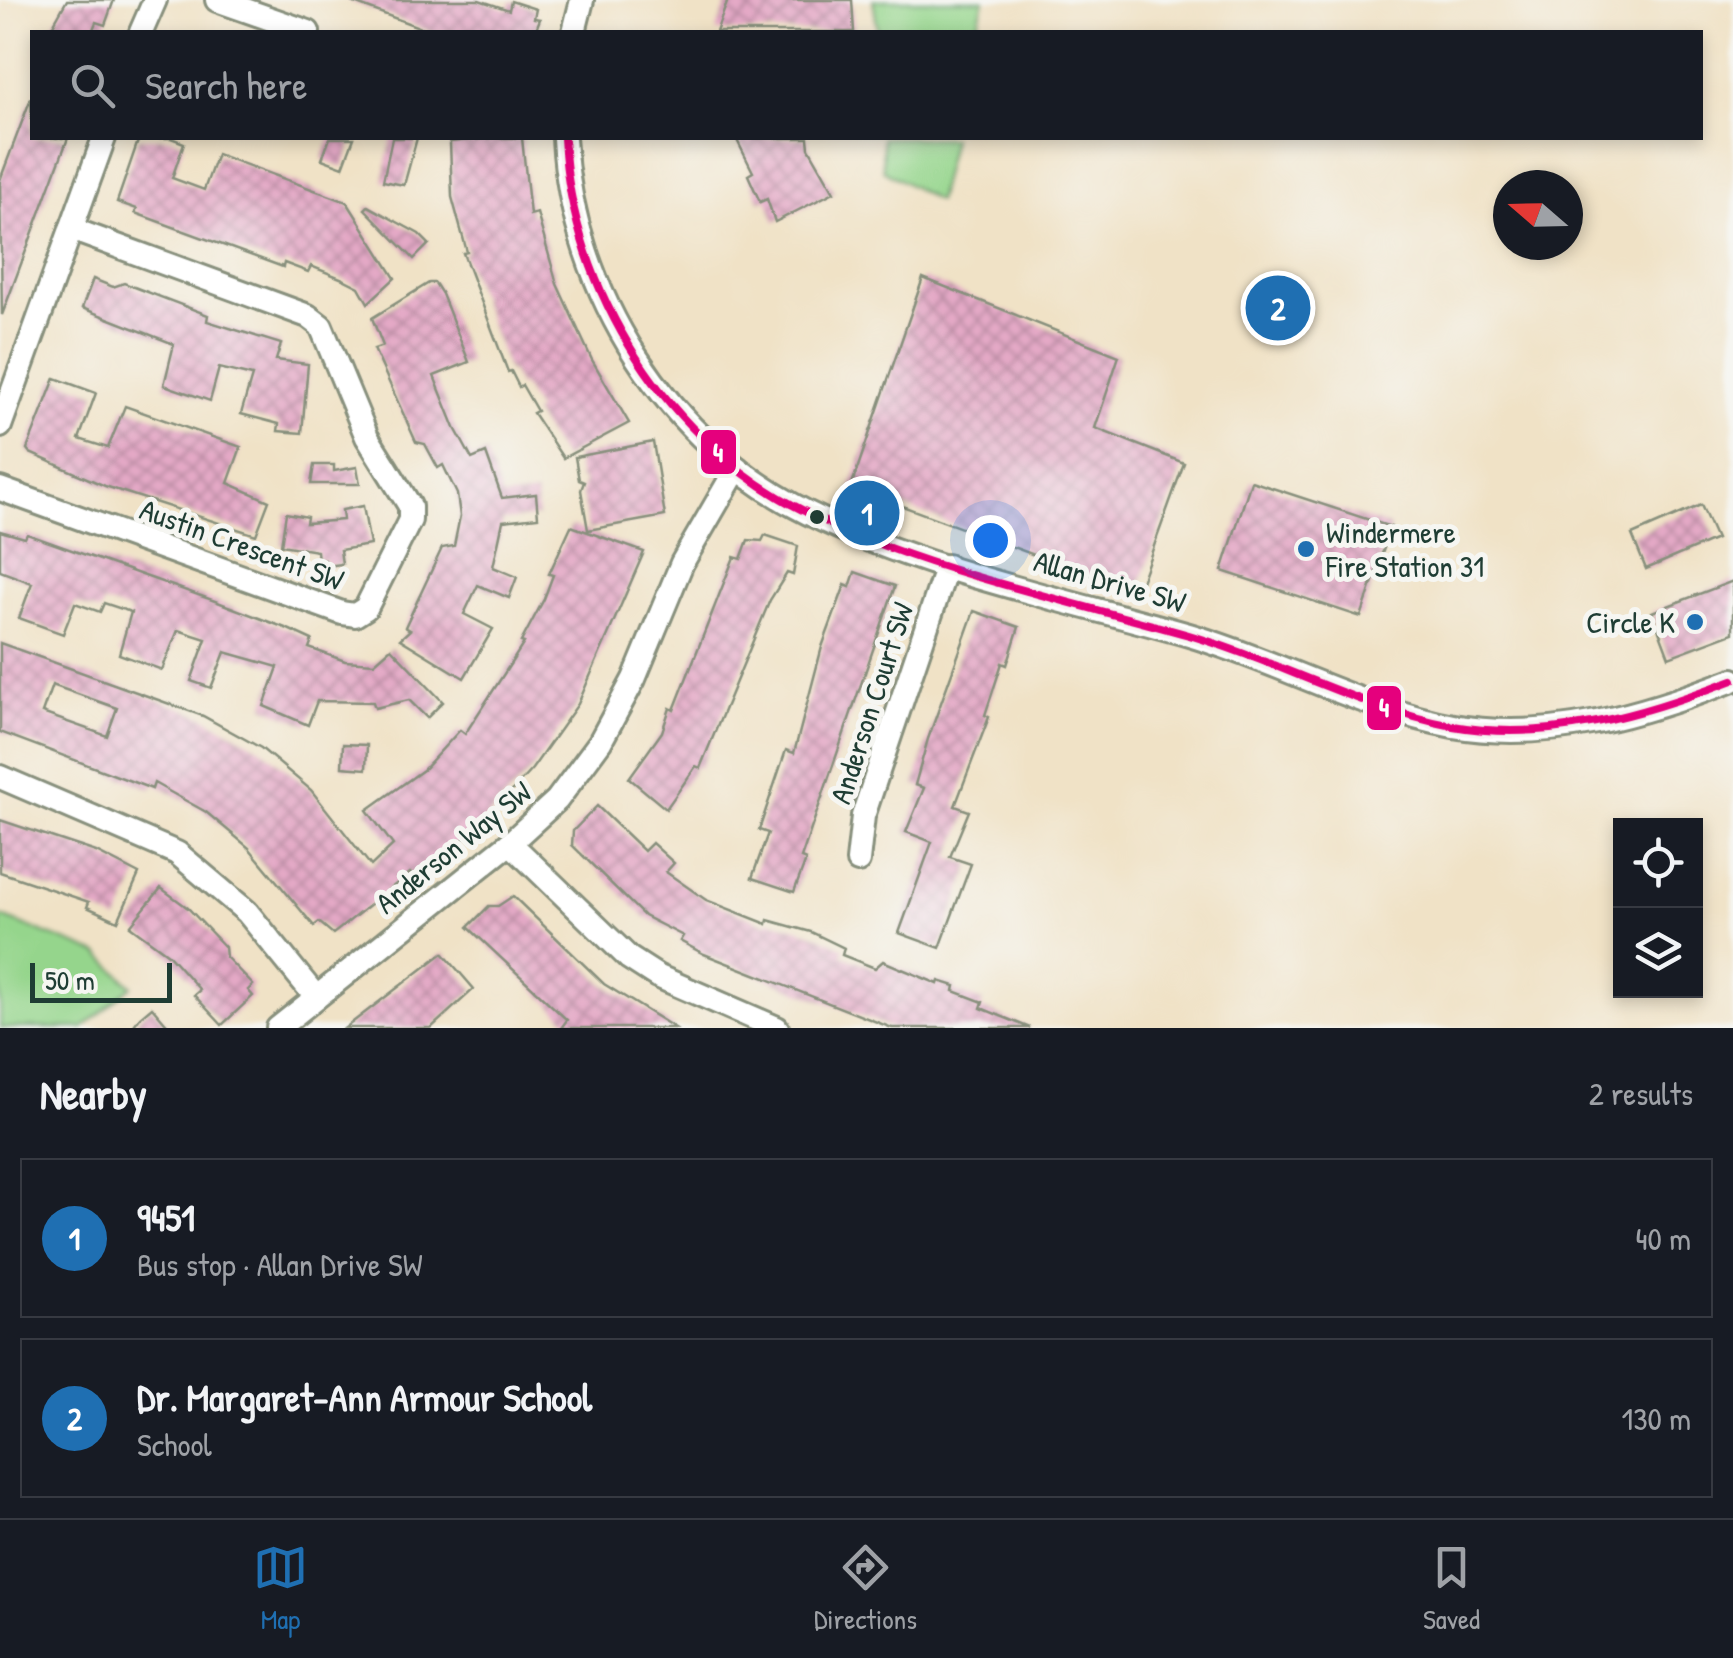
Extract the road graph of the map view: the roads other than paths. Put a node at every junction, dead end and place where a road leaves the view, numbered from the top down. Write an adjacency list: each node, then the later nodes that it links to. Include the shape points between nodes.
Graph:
1 (155, 0): 4 (street)
2 (217, 0): 5 (street)
3 (582, 0): 6 (street)
4 (142, 30)
5 (302, 30)
6 (574, 30)
7 (103, 140): 9 (street)
8 (564, 140): 11 (street, Allan Drive SW, via 577,223 615,322 655,386)
9 (70, 229): 10 (street); 12 (street, Austin Crescent SW, via 321,326 366,437 410,506 410,520 366,608 342,614)
10 (0, 426)
11 (737, 468): 13 (street, Allan Drive SW, via 810,514); 16 (street, Anderson Way SW, via 682,563 634,680 600,742 557,800)
12 (0, 489)
13 (947, 566): 14 (street, Allan Drive SW, via 1198,638 1454,726 1510,730 1620,720); 17 (street, Anderson Court SW, via 864,816)
14 (1733, 680)
15 (0, 778): 18 (street, via 177,852 247,912)
16 (510, 843): 18 (street, Anderson Way SW); 20 (street, via 629,958)
17 (858, 861)
18 (316, 997): 19 (street, Anderson Way SW)
19 (278, 1028)
20 (777, 1028)

